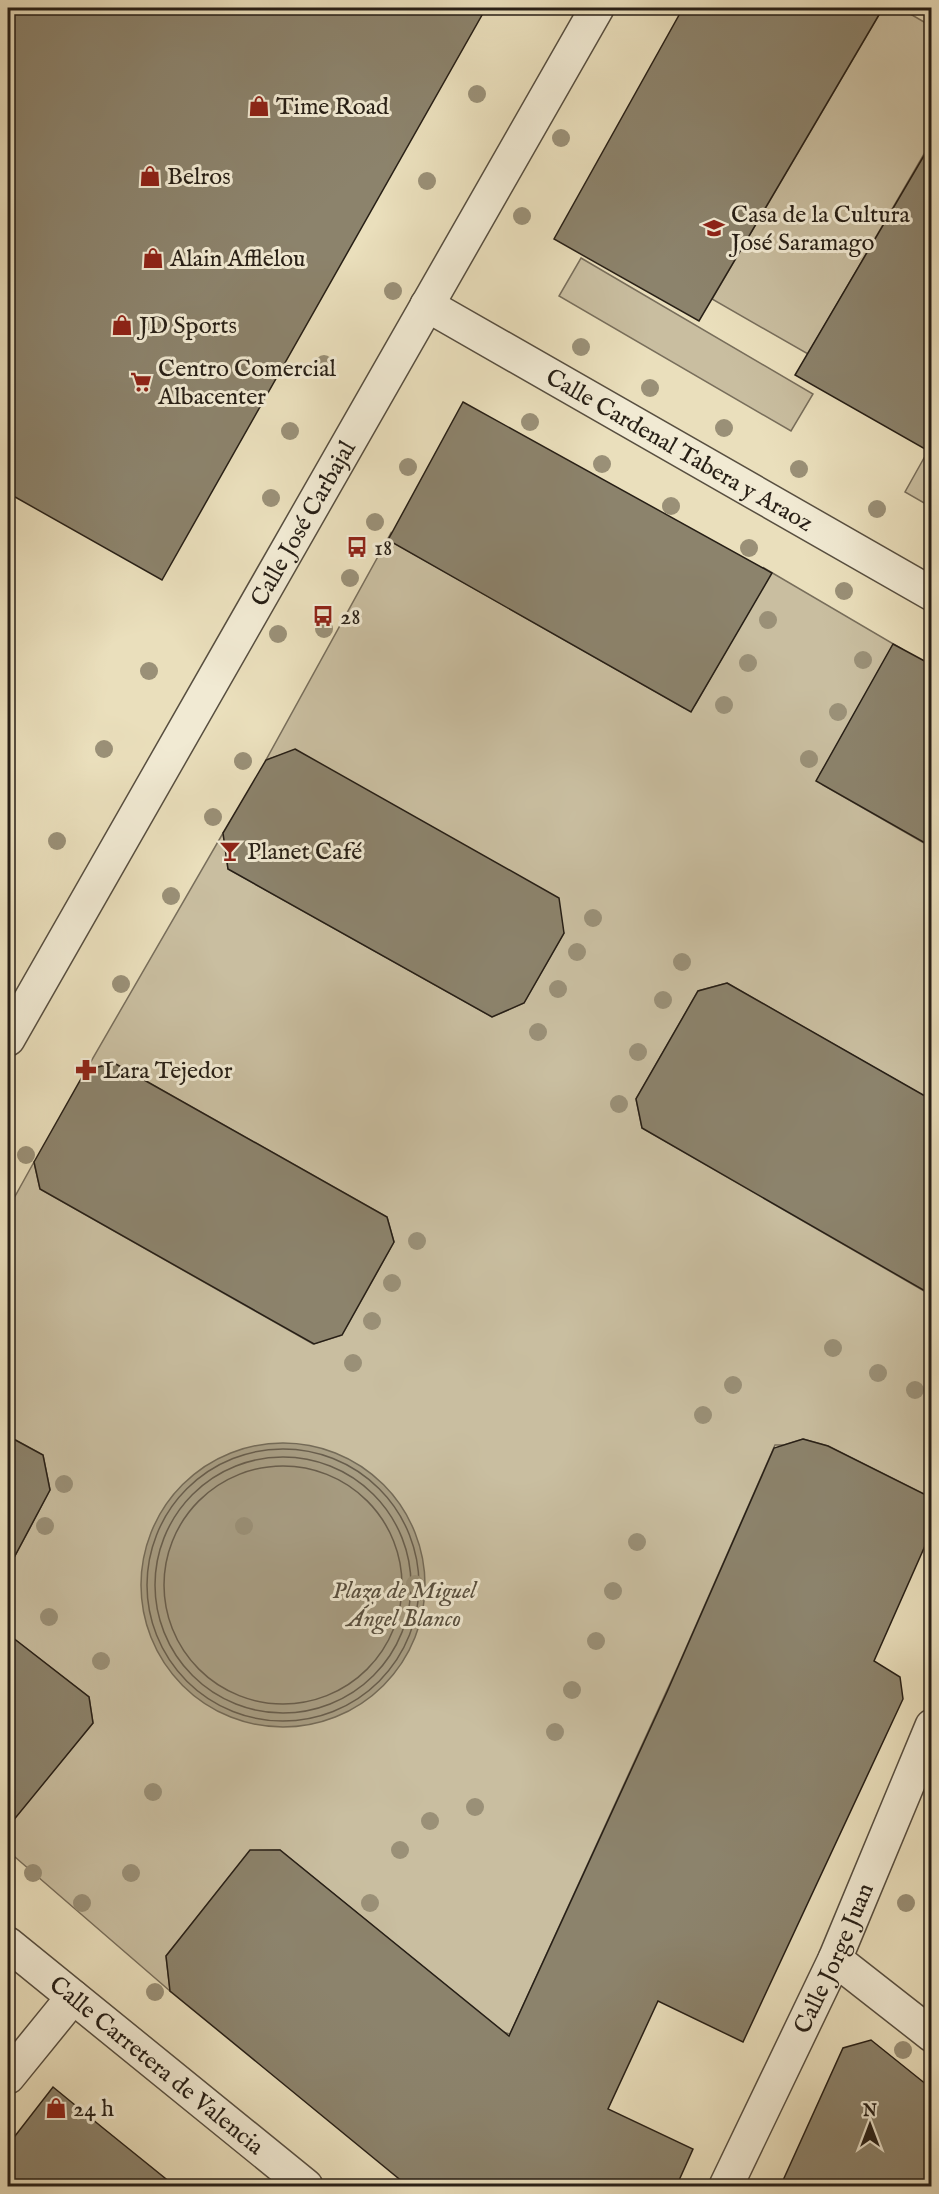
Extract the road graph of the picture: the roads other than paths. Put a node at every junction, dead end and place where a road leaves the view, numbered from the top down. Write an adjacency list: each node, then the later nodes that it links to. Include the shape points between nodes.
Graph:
1 (597, 8): 2 (street, Calle José Carbajal)
2 (427, 305): 3 (street, Calle Cardenal Tabera y Araoz); 4 (street, Calle José Carbajal)
3 (932, 594)
4 (8, 1039)
5 (932, 1726): 7 (street, Calle Jorge Juan)
6 (8, 1944): 8 (street, Calle Carretera de Valencia)
7 (835, 1959): 9 (street); 12 (street, Calle Jorge Juan)
8 (73, 1997): 10 (street); 11 (street, Calle Carretera de Valencia)
9 (932, 2035)
10 (8, 2077)
11 (306, 2187)
12 (726, 2187)

